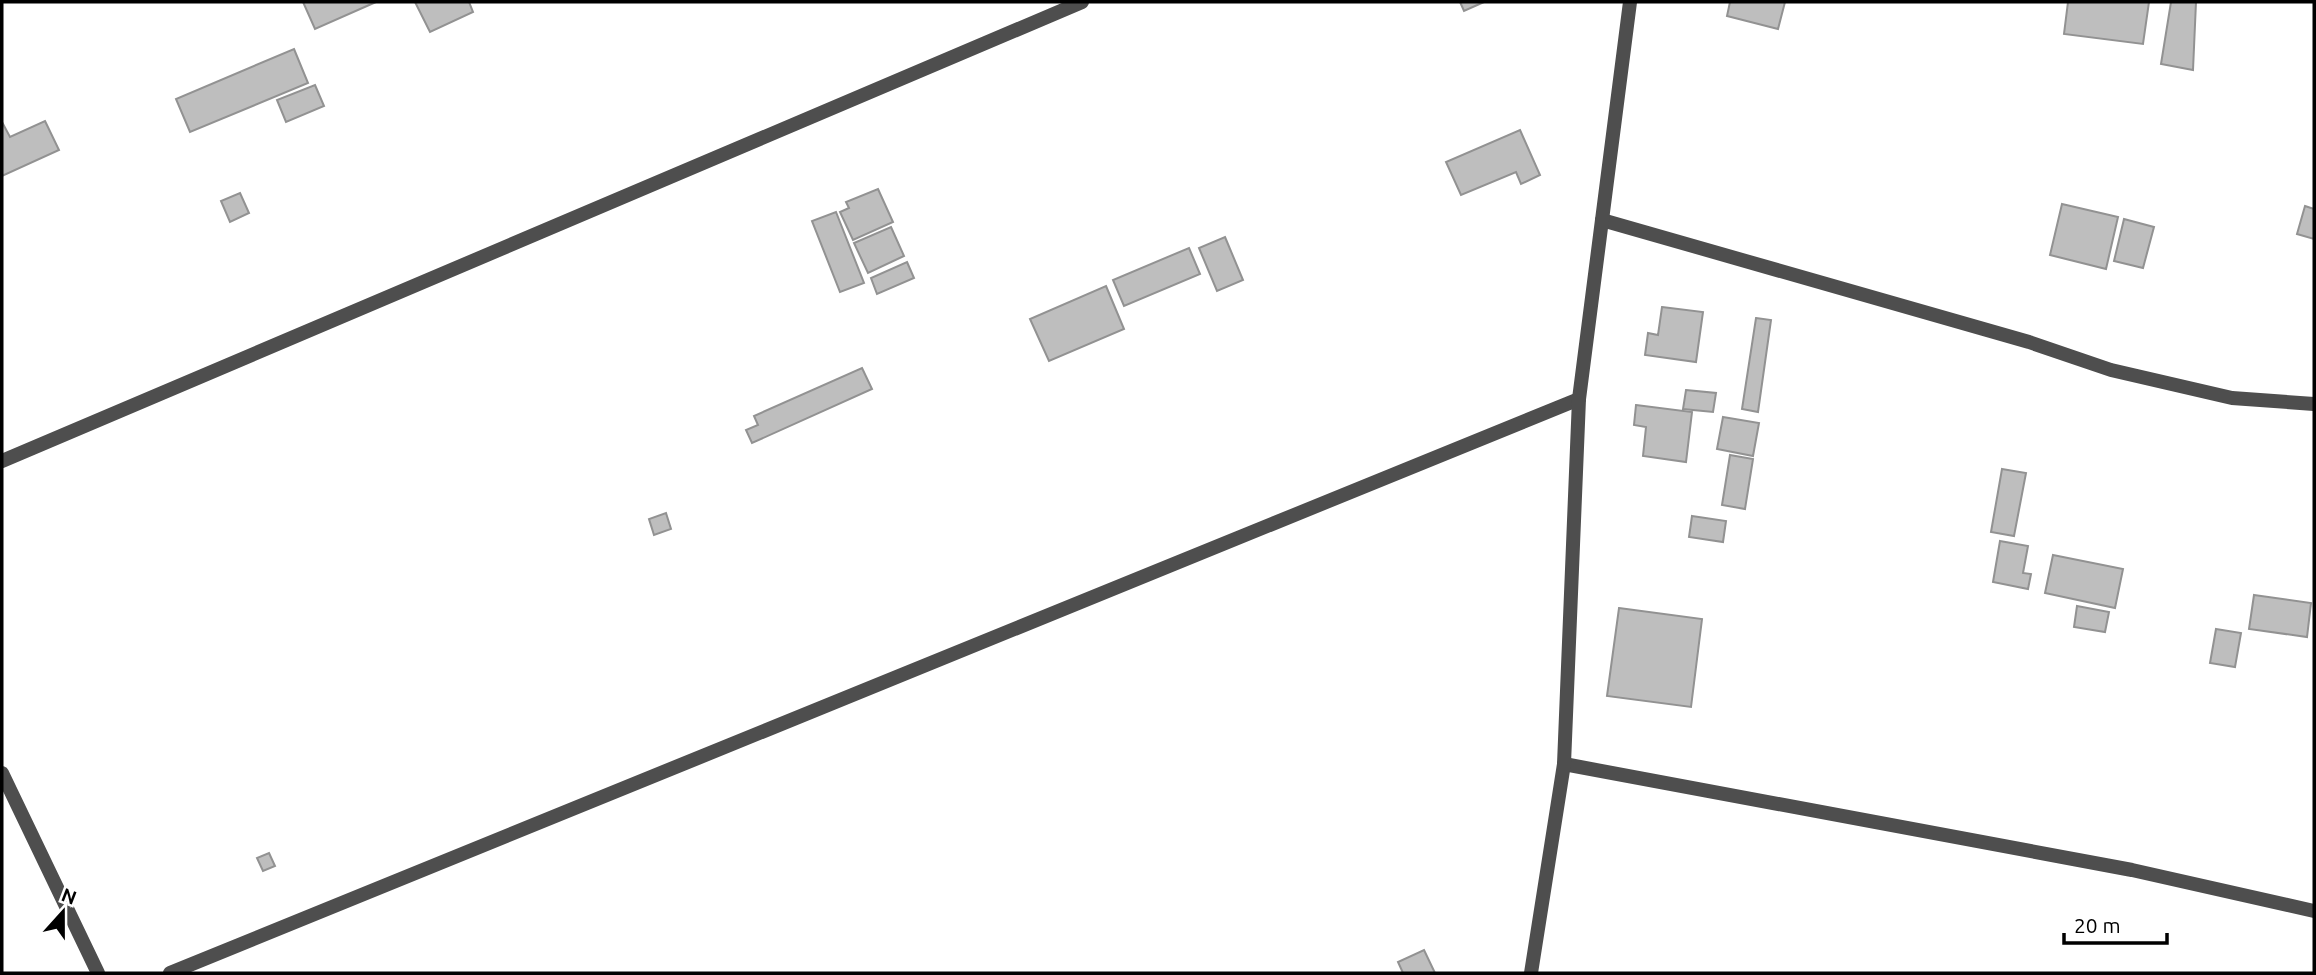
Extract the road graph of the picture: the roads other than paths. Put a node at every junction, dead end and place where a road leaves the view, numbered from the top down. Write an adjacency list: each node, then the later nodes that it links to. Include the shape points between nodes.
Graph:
1 (1082, 2): 6 (street)
2 (1630, 2): 3 (street)
3 (1602, 220): 4 (street); 5 (street, via 2029,341 2111,370 2232,398)
4 (1579, 399): 7 (street); 11 (street)
5 (2314, 404)
6 (2, 461)
7 (1564, 764): 9 (street, via 2132,870); 12 (street)
8 (2, 773): 10 (street)
9 (2314, 911)
10 (98, 973)
11 (170, 973)
12 (1531, 973)

